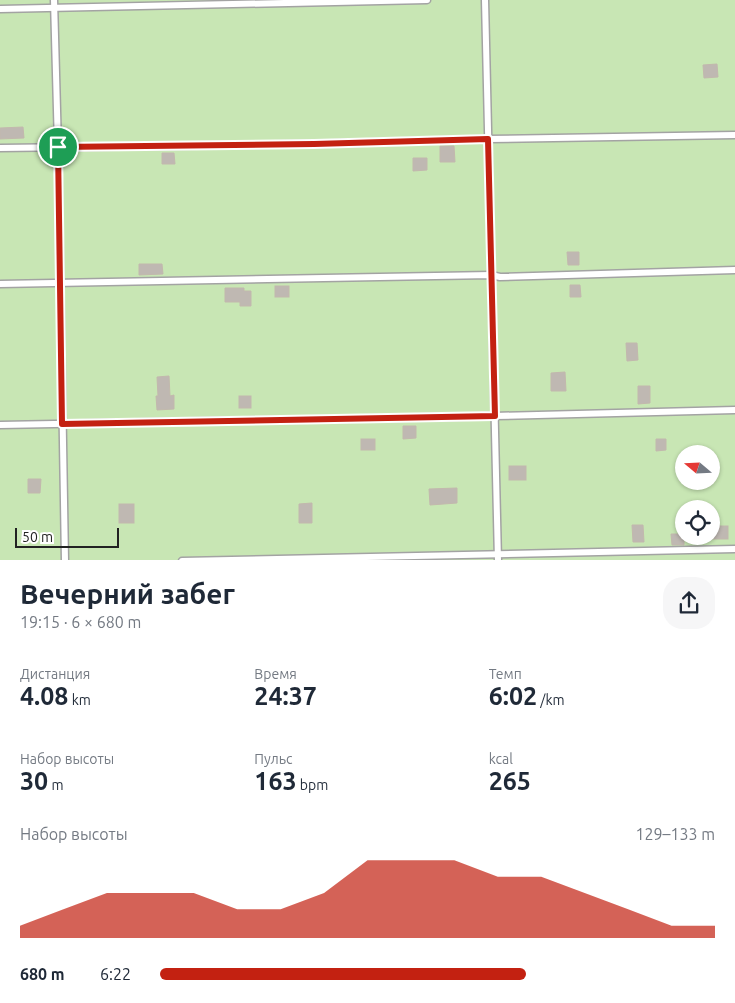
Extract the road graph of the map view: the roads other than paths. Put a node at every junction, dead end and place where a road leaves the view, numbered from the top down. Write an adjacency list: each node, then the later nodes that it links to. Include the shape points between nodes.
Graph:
1 (54, 0): 4 (lane)
2 (427, 0): 4 (lane)
3 (485, 0): 7 (lane)
4 (54, 8): 5 (lane); 8 (lane)
5 (0, 9)
6 (735, 135): 7 (lane)
7 (488, 139): 8 (lane); 11 (lane)
8 (58, 147): 9 (lane); 12 (lane)
9 (0, 148)
10 (735, 270): 11 (lane)
11 (491, 275): 12 (lane); 15 (lane)
12 (60, 283): 13 (lane); 16 (lane)
13 (0, 284)
14 (735, 410): 15 (lane)
15 (495, 416): 16 (lane); 19 (lane)
16 (62, 424): 17 (lane); 20 (lane)
17 (0, 425)
18 (735, 549): 19 (lane)
19 (498, 558): 21 (lane)
20 (65, 560)
21 (182, 560)

